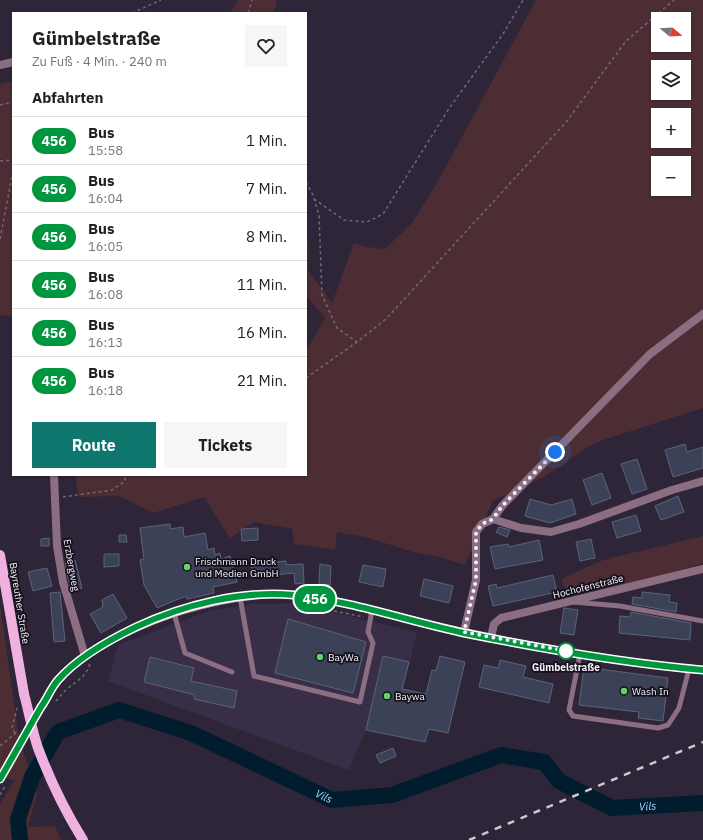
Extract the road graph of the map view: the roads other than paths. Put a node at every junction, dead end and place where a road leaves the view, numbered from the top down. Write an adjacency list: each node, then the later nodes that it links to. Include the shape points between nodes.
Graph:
1 (12, 62): 2 (street)
2 (0, 65)
3 (703, 314): 6 (street, via 650,354 502,506)
4 (54, 476): 17 (street, Erzbergweg, via 57,546 63,582)
5 (703, 481): 6 (street, via 551,532 521,528)
6 (493, 519): 14 (street, via 482,524 476,532 476,580)
7 (0, 555): 22 (main road, Bayreuther Straße, bridge, via 16,655 38,746 58,795)
8 (703, 569): 10 (street, Hochofenstraße)
9 (240, 597): 11 (main road, via 218,600); 12 (main road, via 295,595); 12 (lane, via 254,676 360,702 373,643 368,632)
10 (568, 602): 13 (lane, via 620,606); 15 (street, Hochofenstraße, via 501,618 494,624)
11 (174, 613): 17 (main road, via 124,633); 20 (lane, via 185,654)
12 (371, 615): 14 (main road)
13 (703, 621)
14 (464, 632): 15 (main road)
15 (491, 638): 16 (main road)
16 (580, 654): 18 (main road); 18 (lane, via 569,710 573,716 658,728 668,725 679,708)
17 (85, 656): 21 (main road, via 57,680)
18 (689, 669): 19 (main road)
19 (703, 670)
20 (232, 672)
21 (0, 779)
22 (83, 840)

